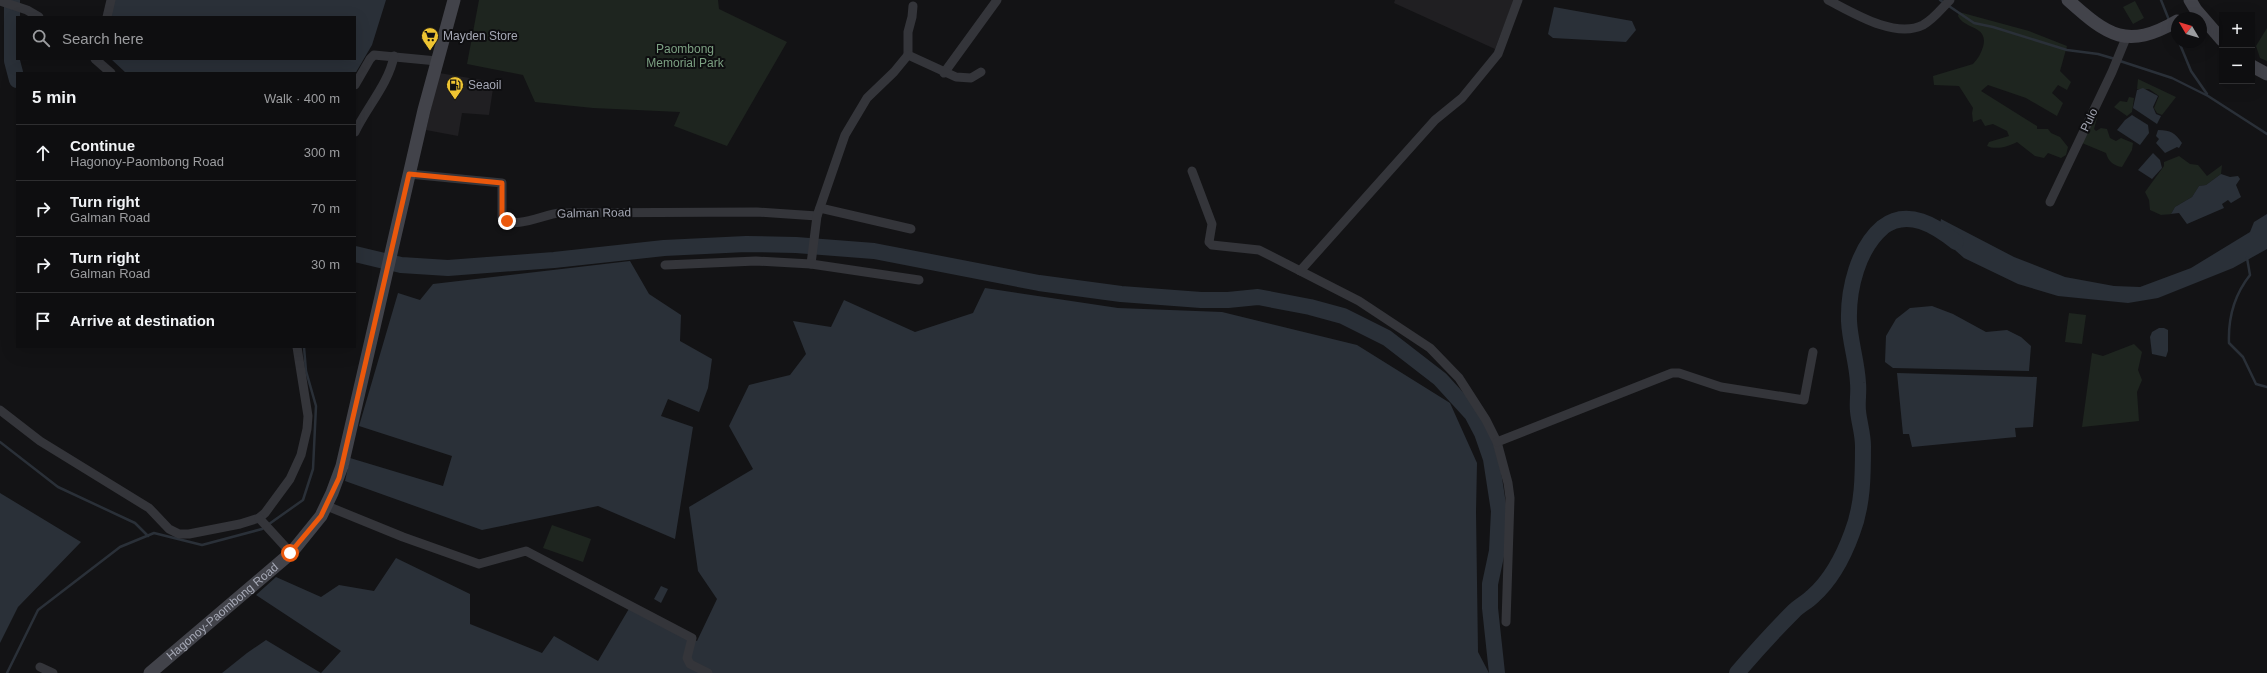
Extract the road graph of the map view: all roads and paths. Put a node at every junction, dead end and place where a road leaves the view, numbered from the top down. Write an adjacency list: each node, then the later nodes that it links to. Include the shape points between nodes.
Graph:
1 (111, 0): 12 (street)
2 (454, 0): 19 (main road, Hagonoy-Paombong Road)
3 (1518, 0): 34 (street, via 1498,54 1462,98 1436,120)
4 (1828, 0): 5 (street, via 1891,29 1903,30 1923,25)
5 (1950, 0)
6 (2068, 0): 15 (main road, via 2100,26)
7 (2, 2): 11 (street)
8 (992, 2): 23 (street)
9 (2193, 5): 14 (main road)
10 (913, 6): 16 (street, via 908,32)
11 (37, 16)
12 (107, 16)
13 (2171, 24): 15 (main road, via 2144,36)
14 (2219, 36)
15 (2126, 38): 29 (street, Pulo)
16 (908, 54): 23 (street); 30 (street, via 894,72 867,98 845,136)
17 (394, 56): 19 (street); 25 (street, via 374,55); 26 (street, via 391,71 364,112)
18 (95, 60): 21 (street)
19 (437, 62): 28 (main road, Hagonoy-Paombong Road)
20 (2255, 68): 24 (main road)
21 (110, 72)
22 (981, 72): 23 (street, via 963,79)
23 (944, 73)
24 (2267, 74)
25 (356, 83)
26 (356, 130)
27 (1192, 171): 34 (street, via 1212,224 1212,245 1259,250)
28 (409, 174): 30 (street, Galman Road, via 502,183 502,218 507,221 527,222 559,213); 40 (main road, Hagonoy-Paombong Road, via 342,466)
29 (2050, 202)
30 (819, 212): 31 (street); 32 (street)
31 (911, 229)
32 (811, 264): 33 (street, via 756,261); 35 (street)
33 (665, 265)
34 (1300, 271): 39 (street, via 1359,301 1430,348 1468,391)
35 (920, 280)
36 (297, 348): 41 (street, via 308,416 305,442 290,479)
37 (1813, 352): 39 (street, via 1804,400 1721,387 1672,373)
38 (0, 410): 41 (street, via 40,440 149,508 162,523 179,534)
39 (1497, 442): 43 (street, via 1510,498)
40 (327, 506): 42 (main road, Hagonoy-Paombong Road); 47 (street, via 479,564 526,550 692,638 687,658 690,664)
41 (262, 522): 42 (street)
42 (290, 553): 46 (main road, Hagonoy-Paombong Road)
43 (1506, 622)
44 (40, 667): 45 (street)
45 (53, 673)
46 (150, 673)
47 (708, 673)

